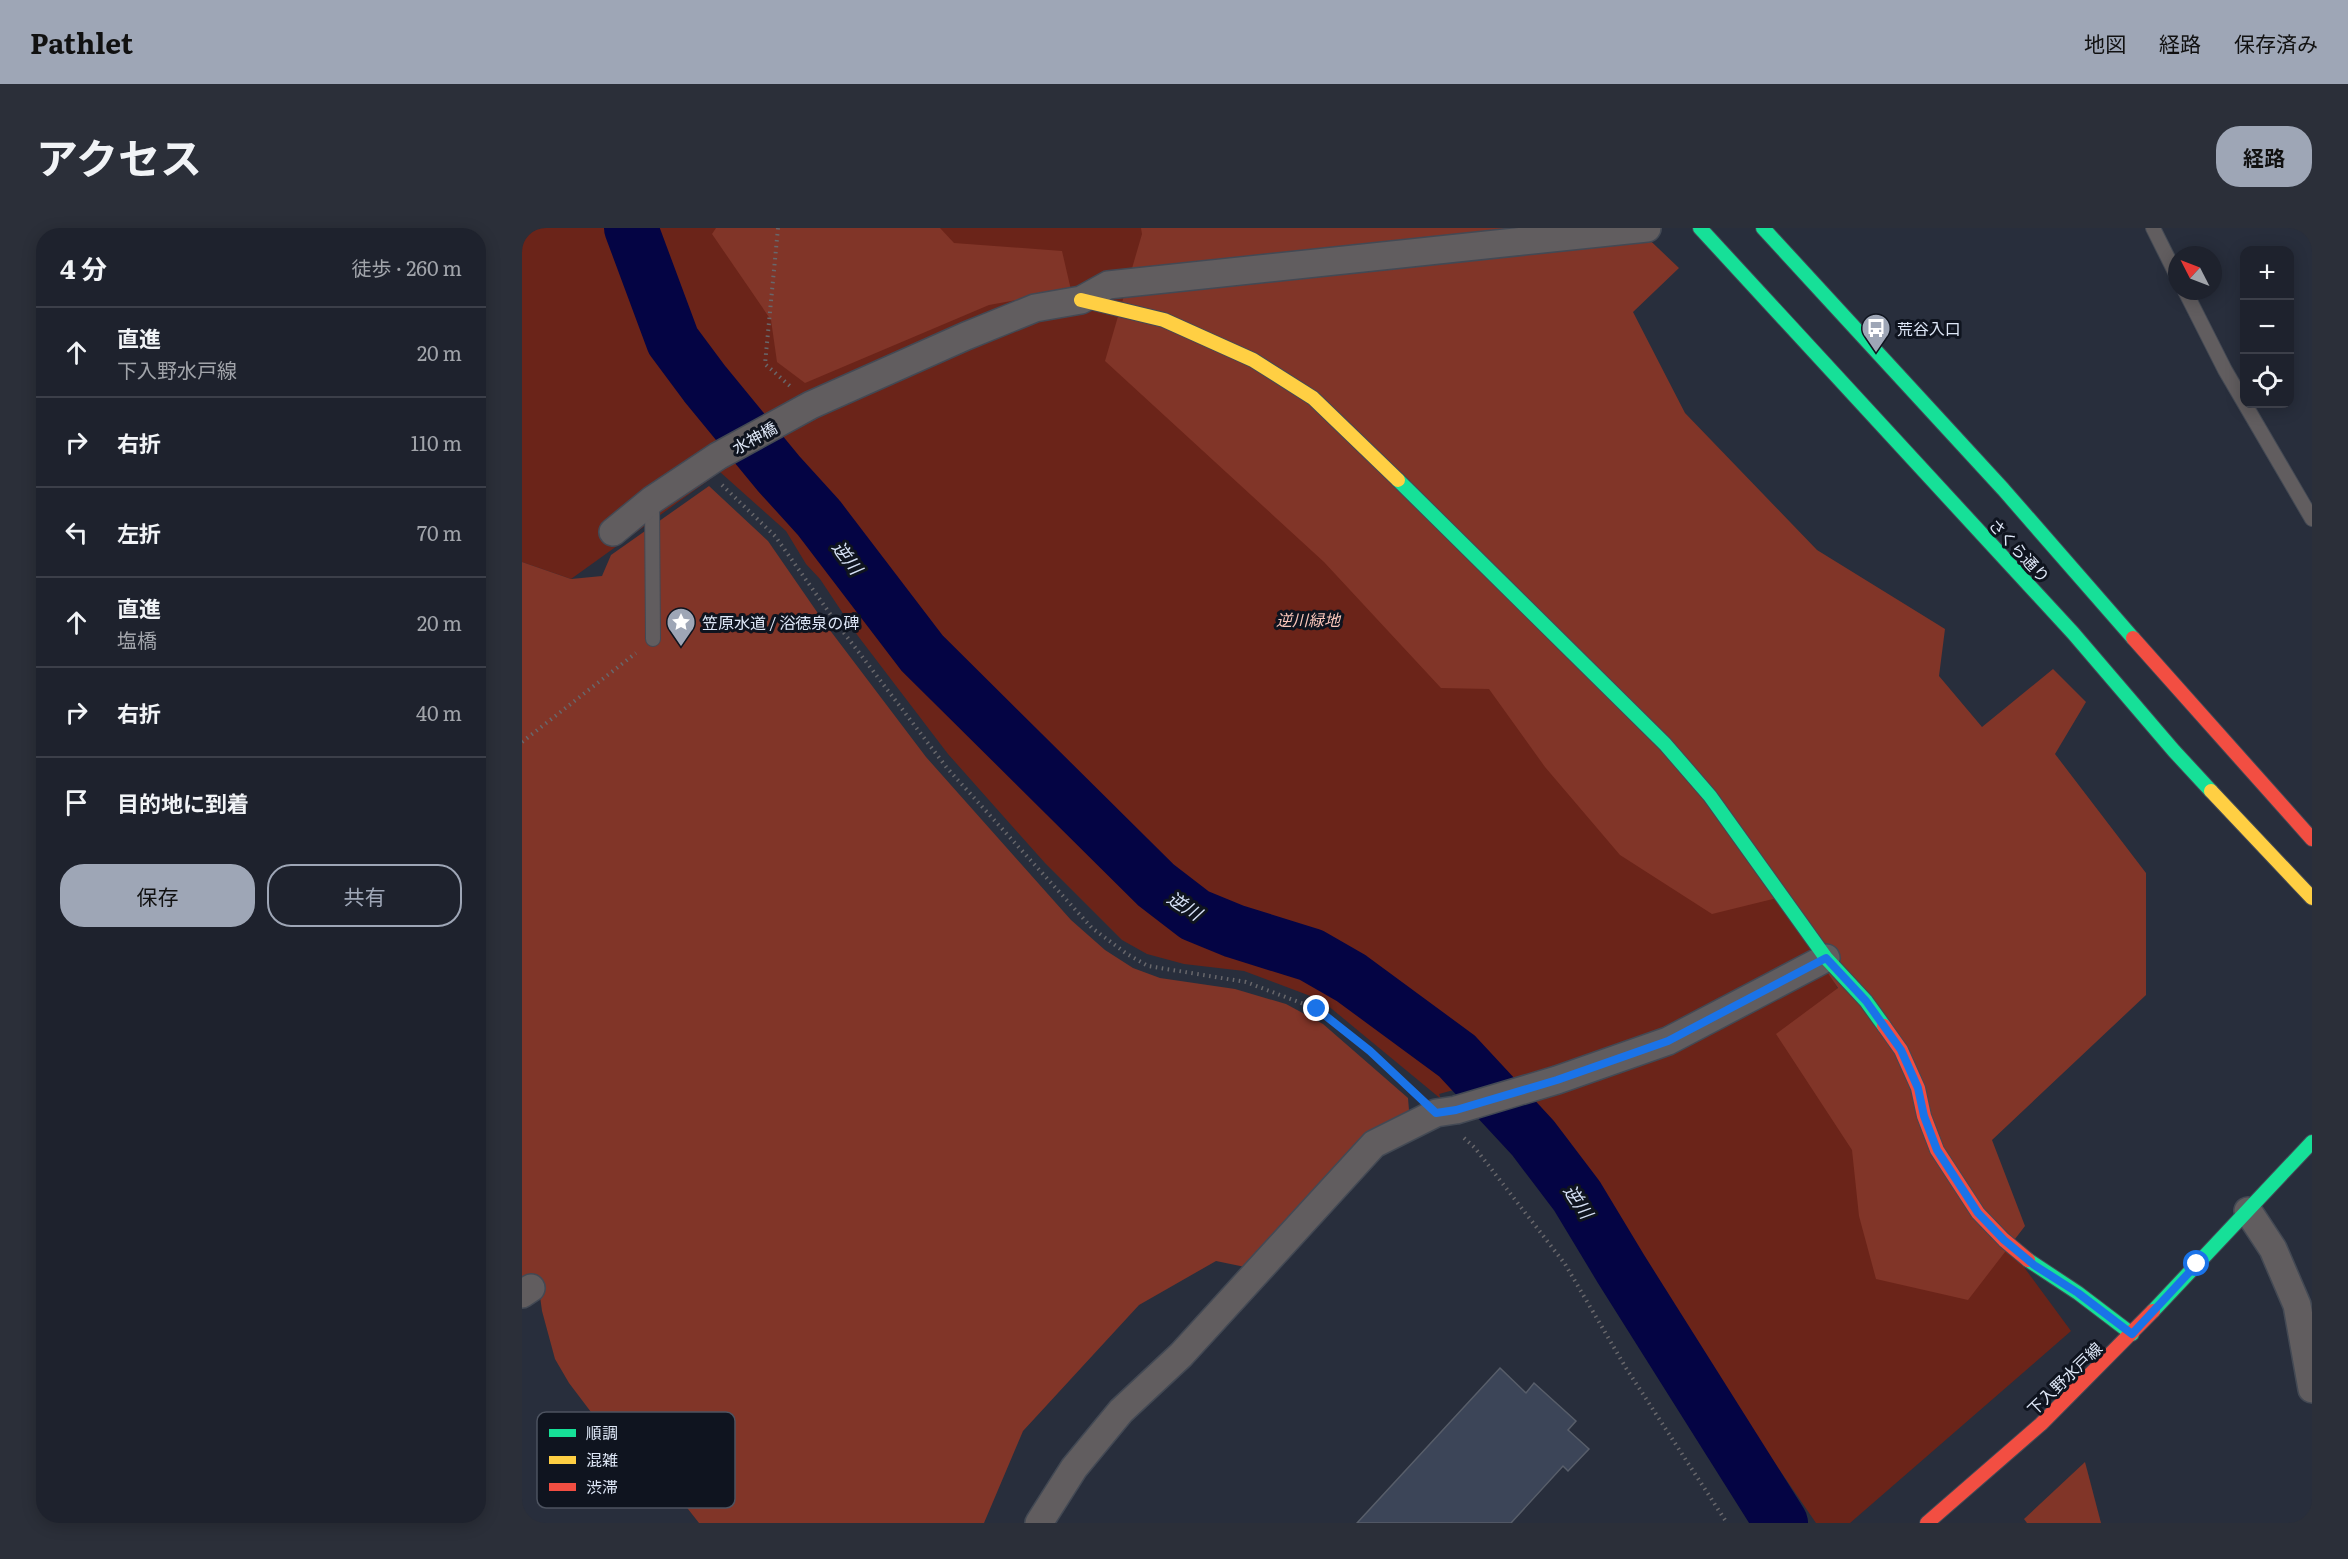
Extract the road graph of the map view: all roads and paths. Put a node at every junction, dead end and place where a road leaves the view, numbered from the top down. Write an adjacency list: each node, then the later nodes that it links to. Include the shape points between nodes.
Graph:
1 (778, 228): 9 (path, via 765,364)
2 (1647, 228): 7 (street, 水神橋, via 1108,285)
3 (1700, 228): 17 (street, さくら通り)
4 (1763, 228): 16 (street, さくら通り, via 2003,489)
5 (2152, 228): 6 (lane)
6 (2168, 259)
7 (1081, 300): 9 (street, 水神橋, via 1035,308); 18 (street, via 1164,320 1253,360 1313,398 1665,744 1710,796)
8 (2190, 300): 12 (lane, via 2225,370)
9 (800, 411): 10 (street, 水神橋)
10 (710, 462): 11 (street, 水神橋); 19 (path, via 775,536 947,768 1092,928 1148,966 1246,982 1317,1009)
11 (652, 500): 13 (street, 水神橋); 14 (lane)
12 (2312, 519)
13 (613, 532)
14 (653, 639): 15 (path)
15 (522, 742)
16 (2312, 839)
17 (2312, 898)
18 (1826, 958): 19 (street, via 1668,1041 1606,1064); 22 (street, via 1866,1001 1901,1050 1918,1088 1937,1150 1978,1213 2034,1265)
19 (1446, 1111): 24 (street, via 1374,1144 1181,1355 1121,1411 1074,1468); 25 (path, via 1547,1237)
20 (2312, 1142): 21 (street, 下入野水戸線)
21 (2248, 1211): 22 (street, 下入野水戸線); 23 (street, via 2273,1249 2297,1305)
22 (2132, 1334): 26 (street, 下入野水戸線, via 2041,1424)
23 (2312, 1389)
24 (1039, 1523)
25 (1727, 1523)
26 (1927, 1523)

